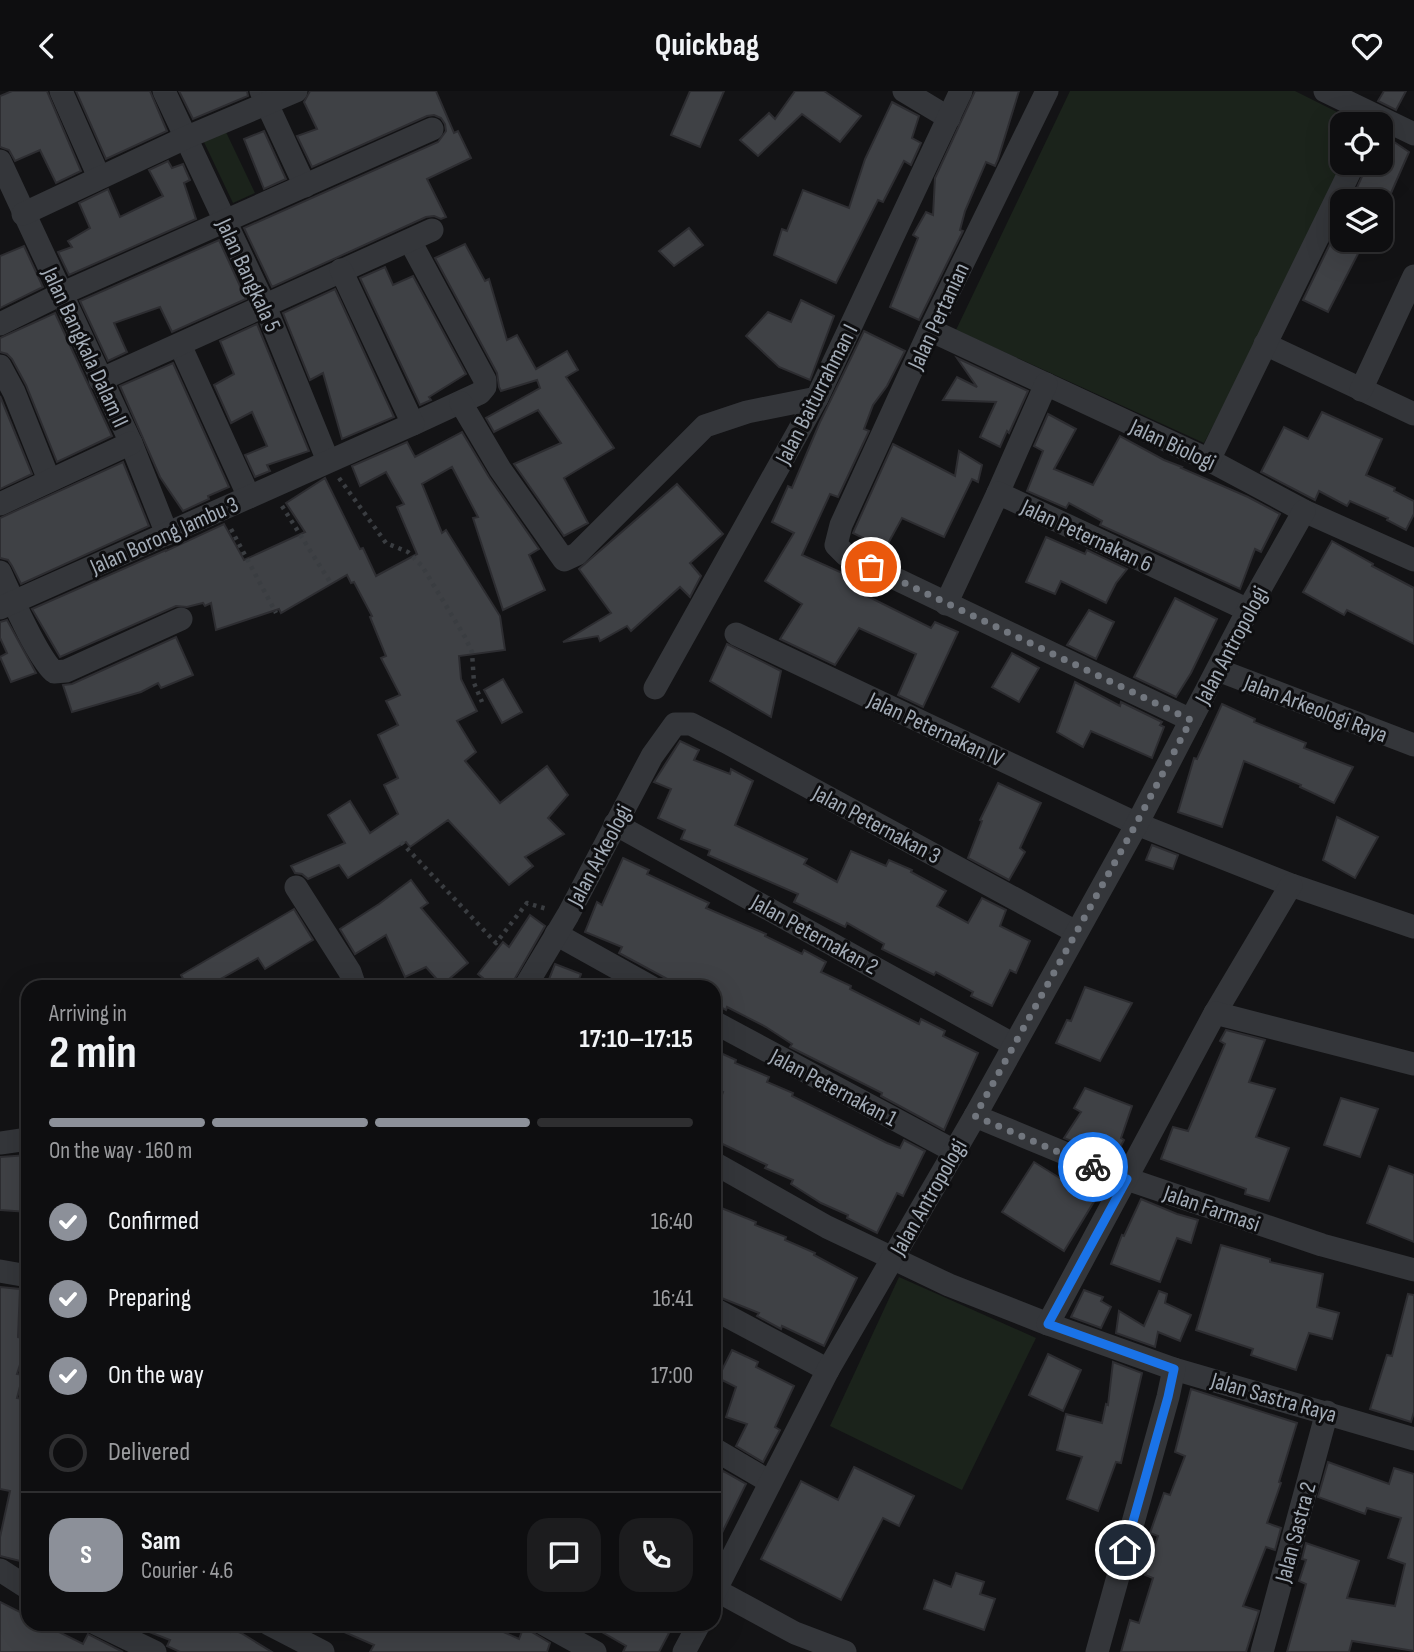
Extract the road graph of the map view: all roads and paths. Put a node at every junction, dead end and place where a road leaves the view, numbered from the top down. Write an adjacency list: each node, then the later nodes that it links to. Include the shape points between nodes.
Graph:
1 (61, 91): 17 (street)
2 (164, 91): 14 (street, Jalan Bangkala 5)
3 (296, 91): 8 (street)
4 (904, 91): 10 (street)
5 (961, 91): 10 (street, Jalan Baiturrahman I)
6 (1047, 91): 28 (street, Jalan Pertanian)
7 (1325, 91): 9 (street)
8 (264, 98): 14 (street); 18 (street)
9 (1360, 112)
10 (949, 118): 35 (street, Jalan Baiturrahman I)
11 (1393, 127): 13 (street)
12 (432, 129): 18 (street)
13 (1414, 134)
14 (185, 138): 17 (street); 20 (street, Jalan Bangkala 5)
15 (0, 161): 19 (street, Jalan Bangkala Dalam II)
16 (1348, 175): 29 (street)
17 (99, 177): 19 (street)
18 (305, 186): 20 (street)
19 (23, 214): 25 (street, Jalan Bangkala Dalam II)
20 (225, 222): 25 (street); 26 (street, Jalan Bangkala 5)
21 (432, 230): 22 (street)
22 (410, 241): 23 (street); 36 (street, Jalan Borong Jambu 3, via 485,380 480,393)
23 (341, 270): 26 (street); 38 (street)
24 (1414, 276): 34 (street)
25 (61, 294): 27 (street); 32 (street, Jalan Bangkala Dalam II)
26 (265, 306): 30 (street); 41 (street, Jalan Bangkala 5)
27 (0, 324)
28 (930, 330): 33 (street, Jalan Biologi); 53 (street, Jalan Pertanian, via 836,545 846,555)
29 (1265, 344): 34 (street); 40 (street)
30 (180, 345): 32 (street); 45 (street)
31 (0, 366): 42 (street)
32 (100, 380): 39 (street, Jalan Bangkala Dalam II)
33 (1046, 384): 40 (street, Jalan Biologi); 44 (street)
34 (1361, 390): 37 (street)
35 (817, 398): 36 (street, via 705,426 577,554 564,560 500,470); 60 (street, Jalan Baiturrahman I)
36 (461, 403): 38 (street, Jalan Borong Jambu 3)
37 (1414, 414)
38 (412, 424): 41 (street, Jalan Borong Jambu 3)
39 (131, 443): 42 (street); 49 (street, Jalan Bangkala Dalam II)
40 (1209, 460): 48 (street, Jalan Biologi)
41 (328, 461): 43 (street, Jalan Borong Jambu 3); 61 (path, via 380,537 393,548 408,552 422,566 472,652 474,683)
42 (50, 480): 46 (street)
43 (270, 487): 45 (street, Jalan Borong Jambu 3); 52 (path)
44 (998, 493): 53 (street, Jalan Peternakan 6); 55 (street, Jalan Peternakan 6)
45 (249, 496): 47 (street, Jalan Borong Jambu 3)
46 (0, 504)
47 (220, 509): 49 (street, Jalan Borong Jambu 3); 56 (path)
48 (1304, 510): 50 (street, Jalan Biologi); 55 (street, Jalan Antropologi)
49 (167, 534): 54 (street, Jalan Borong Jambu 3)
50 (1414, 560)
51 (0, 572): 54 (street)
52 (332, 585)
53 (946, 604): 62 (street)
54 (7, 605): 57 (street, via 49,667 58,672)
55 (1248, 610): 59 (street, Jalan Antropologi)
56 (276, 613)
57 (181, 619)
58 (736, 634): 66 (street, Jalan Peternakan IV)
59 (1218, 670): 62 (street, Jalan Antropologi); 64 (street, Jalan Arkeologi Raya)
60 (654, 688)
61 (482, 702)
62 (1191, 720): 66 (street, Jalan Antropologi)
63 (675, 724): 65 (street, Jalan Arkeologi); 72 (street, Jalan Peternakan 3, via 691,724 726,742)
64 (1414, 745)
65 (615, 824): 70 (street, Jalan Arkeologi); 78 (street, Jalan Peternakan 2)
66 (1136, 824): 68 (street, Jalan Peternakan IV); 72 (street, Jalan Antropologi)
67 (401, 842): 70 (path, via 496,943 527,903)
68 (1291, 885): 71 (street, Jalan Peternakan IV); 76 (street)
69 (296, 887): 73 (street)
70 (562, 925): 74 (street, Jalan Arkeologi); 75 (street)
71 (1414, 927)
72 (1076, 932): 78 (street, Jalan Antropologi)
73 (353, 980)
74 (529, 980)
75 (641, 980)
76 (1215, 1013): 79 (street); 85 (street)
77 (721, 1026): 83 (street, Jalan Peternakan 1)
78 (1014, 1045): 80 (street, Jalan Antropologi)
79 (1414, 1064)
80 (975, 1116): 83 (street, Jalan Antropologi); 85 (street, Jalan Farmasi)
81 (21, 1140): 82 (street)
82 (0, 1143)
83 (954, 1151): 86 (street, Jalan Antropologi)
84 (721, 1167): 86 (street, Jalan Sastra Raya, via 827,1227)
85 (1127, 1179): 87 (street, Jalan Farmasi, via 1322,1245); 91 (street)
86 (893, 1257): 91 (street, Jalan Sastra Raya); 93 (street, Jalan Antropologi)
87 (1414, 1270)
88 (0, 1271): 89 (street)
89 (21, 1275)
90 (721, 1313): 93 (street)
91 (1048, 1324): 92 (street, Jalan Sastra Raya)
92 (1174, 1369): 94 (street, Jalan Sastra Raya); 111 (street)
93 (828, 1370): 97 (street, Jalan Antropologi)
94 (1327, 1412): 95 (street, Jalan Sastra Raya); 112 (street, Jalan Sastra 2)
95 (1414, 1439)
96 (721, 1453): 97 (street)
97 (770, 1482): 99 (street, Jalan Antropologi)
98 (0, 1570): 100 (street)
99 (721, 1579)
100 (21, 1584)
101 (721, 1594): 106 (street)
102 (112, 1631): 107 (street)
103 (282, 1631): 108 (street)
104 (557, 1631): 109 (street)
105 (695, 1631): 110 (street)
106 (838, 1651)
107 (155, 1652)
108 (323, 1652)
109 (595, 1652)
110 (684, 1652)
111 (1097, 1652)
112 (1262, 1652)

